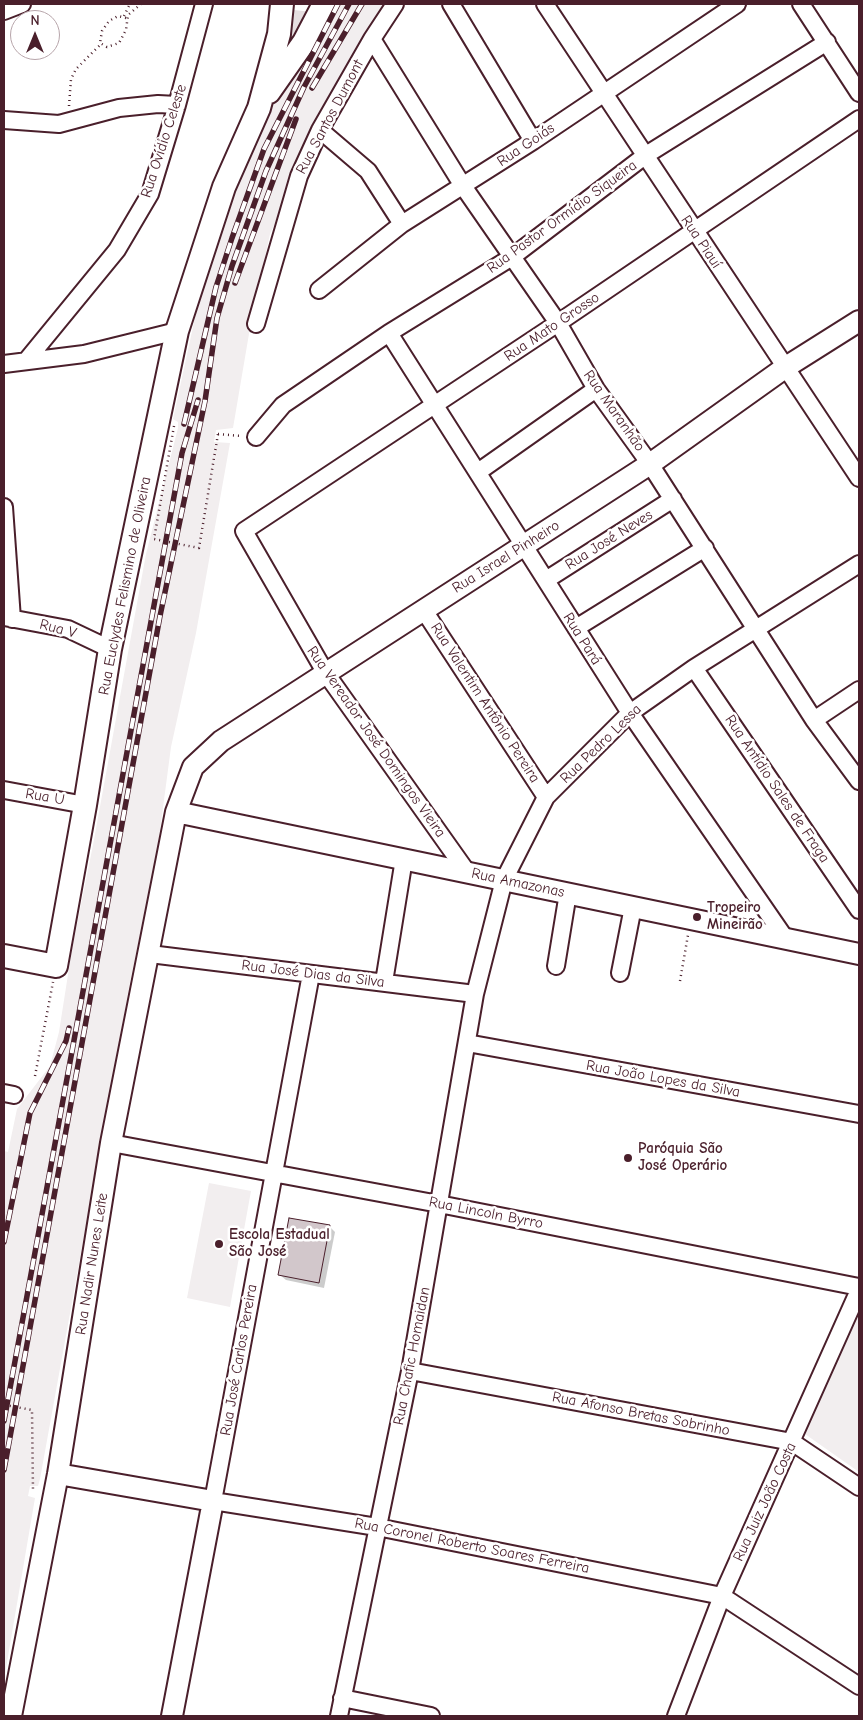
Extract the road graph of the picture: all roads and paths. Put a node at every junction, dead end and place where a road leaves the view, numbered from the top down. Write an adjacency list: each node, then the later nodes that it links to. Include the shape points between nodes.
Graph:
1 (22, 4): 12 (street)
2 (130, 4): 13 (path)
3 (141, 4): 13 (path)
4 (204, 4): 19 (street, Rua Ovídio Celeste)
5 (282, 4): 20 (main road, via 279,34)
6 (324, 4): 20 (main road, via 304,42)
7 (395, 4): 14 (street, Rua Santos Dumont)
8 (451, 4): 25 (street)
9 (545, 4): 17 (street, Rua Piauí)
10 (737, 4): 17 (street, Rua Goiás)
11 (801, 4): 15 (street)
12 (4, 11)
13 (125, 17): 16 (path, via 118,16 109,21 100,36); 16 (path, via 126,30 118,43 113,47)
14 (372, 39): 24 (street, Rua Santos Dumont); 27 (street, Rua Maranhão)
15 (827, 42): 18 (street); 26 (street, Rua Pastor Ormídio Siqueira)
16 (102, 44): 23 (path, via 76,69 71,79 70,103)
17 (605, 92): 25 (street, Rua Goiás); 26 (street, Rua Piauí)
18 (859, 93)
19 (177, 105): 23 (street, via 118,108); 37 (street, Rua Ovídio Celeste, via 150,194 116,250)
20 (259, 108): 35 (main road, Rua Euclydes Felismino de Oliveira, via 224,187)
21 (859, 119): 29 (street, Rua Mato Grosso)
22 (4, 120): 23 (street)
23 (59, 124)
24 (320, 130): 28 (street, via 368,171); 34 (street, Rua Santos Dumont, via 299,176)
25 (533, 141): 27 (street, Rua Goiás)
26 (646, 155): 29 (street, Rua Piauí); 30 (street, Rua Pastor Ormídio Siqueira)
27 (464, 186): 28 (street, Rua Goiás); 30 (street, Rua Maranhão)
28 (402, 224): 31 (street, Rua Goiás)
29 (694, 231): 33 (street, Rua Mato Grosso); 39 (street, Rua Piauí)
30 (512, 257): 33 (street, Rua Maranhão); 36 (street, Rua Pastor Ormídio Siqueira)
31 (319, 290)
32 (859, 321): 39 (street, Rua Israel Pinheiro)
33 (558, 323): 40 (street, Rua Maranhão); 41 (street, Rua Mato Grosso)
34 (256, 324)
35 (177, 331): 37 (street, via 84,354); 58 (main road, Rua Euclydes Felismino de Oliveira)
36 (389, 333): 41 (street, Rua Pará); 43 (street, Rua Pastor Ormídio Siqueira, via 283,405)
37 (26, 361): 38 (street)
38 (4, 364)
39 (786, 367): 44 (street, Rua Israel Pinheiro); 46 (street, Rua Piauí)
40 (596, 389): 44 (street, Rua Maranhão); 45 (street)
41 (435, 404): 45 (street, Rua Pará); 49 (street, Rua Mato Grosso)
42 (174, 426): 43 (path, bridge, via 154,539 199,548 218,434)
43 (256, 437)
44 (650, 464): 47 (street, Rua Maranhão); 50 (street, Rua Israel Pinheiro)
45 (478, 472): 50 (street, Rua Pará)
46 (859, 478)
47 (673, 499): 51 (street, Rua Maranhão); 53 (street, Rua José Neves)
48 (4, 507): 55 (street)
49 (244, 531): 60 (street, Rua Vereador José Domingos Vieira)
50 (526, 545): 53 (street, Rua Pará); 54 (street, Rua Israel Pinheiro)
51 (705, 548): 56 (street); 57 (street, Rua Maranhão)
52 (859, 564): 57 (street, Rua Pedro Lessa)
53 (546, 580): 56 (street, Rua Pará)
54 (423, 609): 60 (street, Rua Israel Pinheiro); 66 (street, Rua Valentim Antônio Pereira)
55 (8, 618): 58 (street, Rua V, via 68,629)
56 (576, 628): 62 (street, Rua Pará)
57 (756, 629): 59 (street, Rua Pedro Lessa); 63 (street, Rua Maranhão)
58 (110, 649): 67 (main road, Rua Euclydes Felismino de Oliveira)
59 (694, 668): 62 (street, Rua Pedro Lessa); 74 (street, Rua Antídio Sales de Fraga)
60 (325, 672): 68 (street, Rua Israel Pinheiro, via 214,747 193,767); 70 (street, Rua Vereador José Domingos Vieira)
61 (859, 690): 63 (street)
62 (630, 713): 66 (street, Rua Pedro Lessa); 76 (street, Rua Pará)
63 (814, 720): 64 (street, Rua Maranhão)
64 (859, 781)
65 (4, 790): 67 (street, Rua U)
66 (546, 797): 71 (street, Rua Pedro Lessa)
67 (85, 805): 80 (main road, Rua Euclydes Felismino de Oliveira)
68 (176, 812): 69 (street, Rua Amazonas); 77 (street, Rua Nadir Nunes Leite)
69 (404, 859): 70 (street, Rua Amazonas); 85 (street)
70 (467, 872): 71 (street, Rua Amazonas)
71 (504, 880): 72 (street, Rua Amazonas); 86 (street, Rua Pedro Lessa)
72 (568, 893): 73 (street, Rua Amazonas); 81 (street)
73 (633, 907): 75 (street, Rua Amazonas); 82 (street)
74 (859, 910)
75 (691, 919): 76 (street, Rua Amazonas); 84 (path)
76 (785, 938): 78 (street, Rua Amazonas)
77 (150, 954): 83 (street, Rua José Dias da Silva); 90 (street, Rua Nadir Nunes Leite)
78 (859, 954)
79 (4, 956): 80 (main road)
80 (56, 966): 88 (path)
81 (556, 966)
82 (620, 973)
83 (310, 974): 85 (street, Rua José Dias da Silva); 91 (street, Rua José Carlos Pereira)
84 (680, 981)
85 (384, 982): 86 (street, Rua José Dias da Silva)
86 (476, 994): 87 (street, Rua Chafic Homaidan)
87 (467, 1043): 89 (street, Rua João Lopes da Silva); 92 (street, Rua Chafic Homaidan)
88 (35, 1076)
89 (859, 1114)
90 (111, 1143): 91 (street, Rua Lincoln Byrro); 97 (street, Rua Nadir Nunes Leite)
91 (273, 1174): 92 (street, Rua Lincoln Byrro); 100 (street, Rua José Carlos Pereira)
92 (440, 1204): 93 (street, Rua Lincoln Byrro); 94 (street, Rua Chafic Homaidan)
93 (859, 1289): 96 (street, Rua Juiz João Costa)
94 (410, 1371): 96 (street, Rua Afonso Bretas Sobrinho); 101 (street, Rua Chafic Homaidan)
95 (4, 1410): 99 (path, bridge, via 5,1405 32,1410)
96 (792, 1442): 98 (street, Rua Afonso Bretas Sobrinho); 102 (street, Rua Juiz João Costa)
97 (58, 1474): 100 (street, Rua Coronel Roberto Soares Ferreira); 105 (street, Rua Nadir Nunes Leite)
98 (859, 1487)
99 (33, 1491)
100 (213, 1501): 101 (street, Rua Coronel Roberto Soares Ferreira); 106 (street, Rua José Carlos Pereira)
101 (377, 1527): 102 (street, Rua Coronel Roberto Soares Ferreira); 104 (street, Rua Chafic Homaidan)
102 (722, 1596): 103 (street, Rua Coronel Roberto Soares Ferreira); 109 (street, Rua Juiz João Costa)
103 (859, 1686)
104 (342, 1698): 107 (street, Rua Chafic Homaidan); 108 (street)
105 (11, 1716)
106 (172, 1716)
107 (339, 1716)
108 (431, 1716)
109 (676, 1716)

